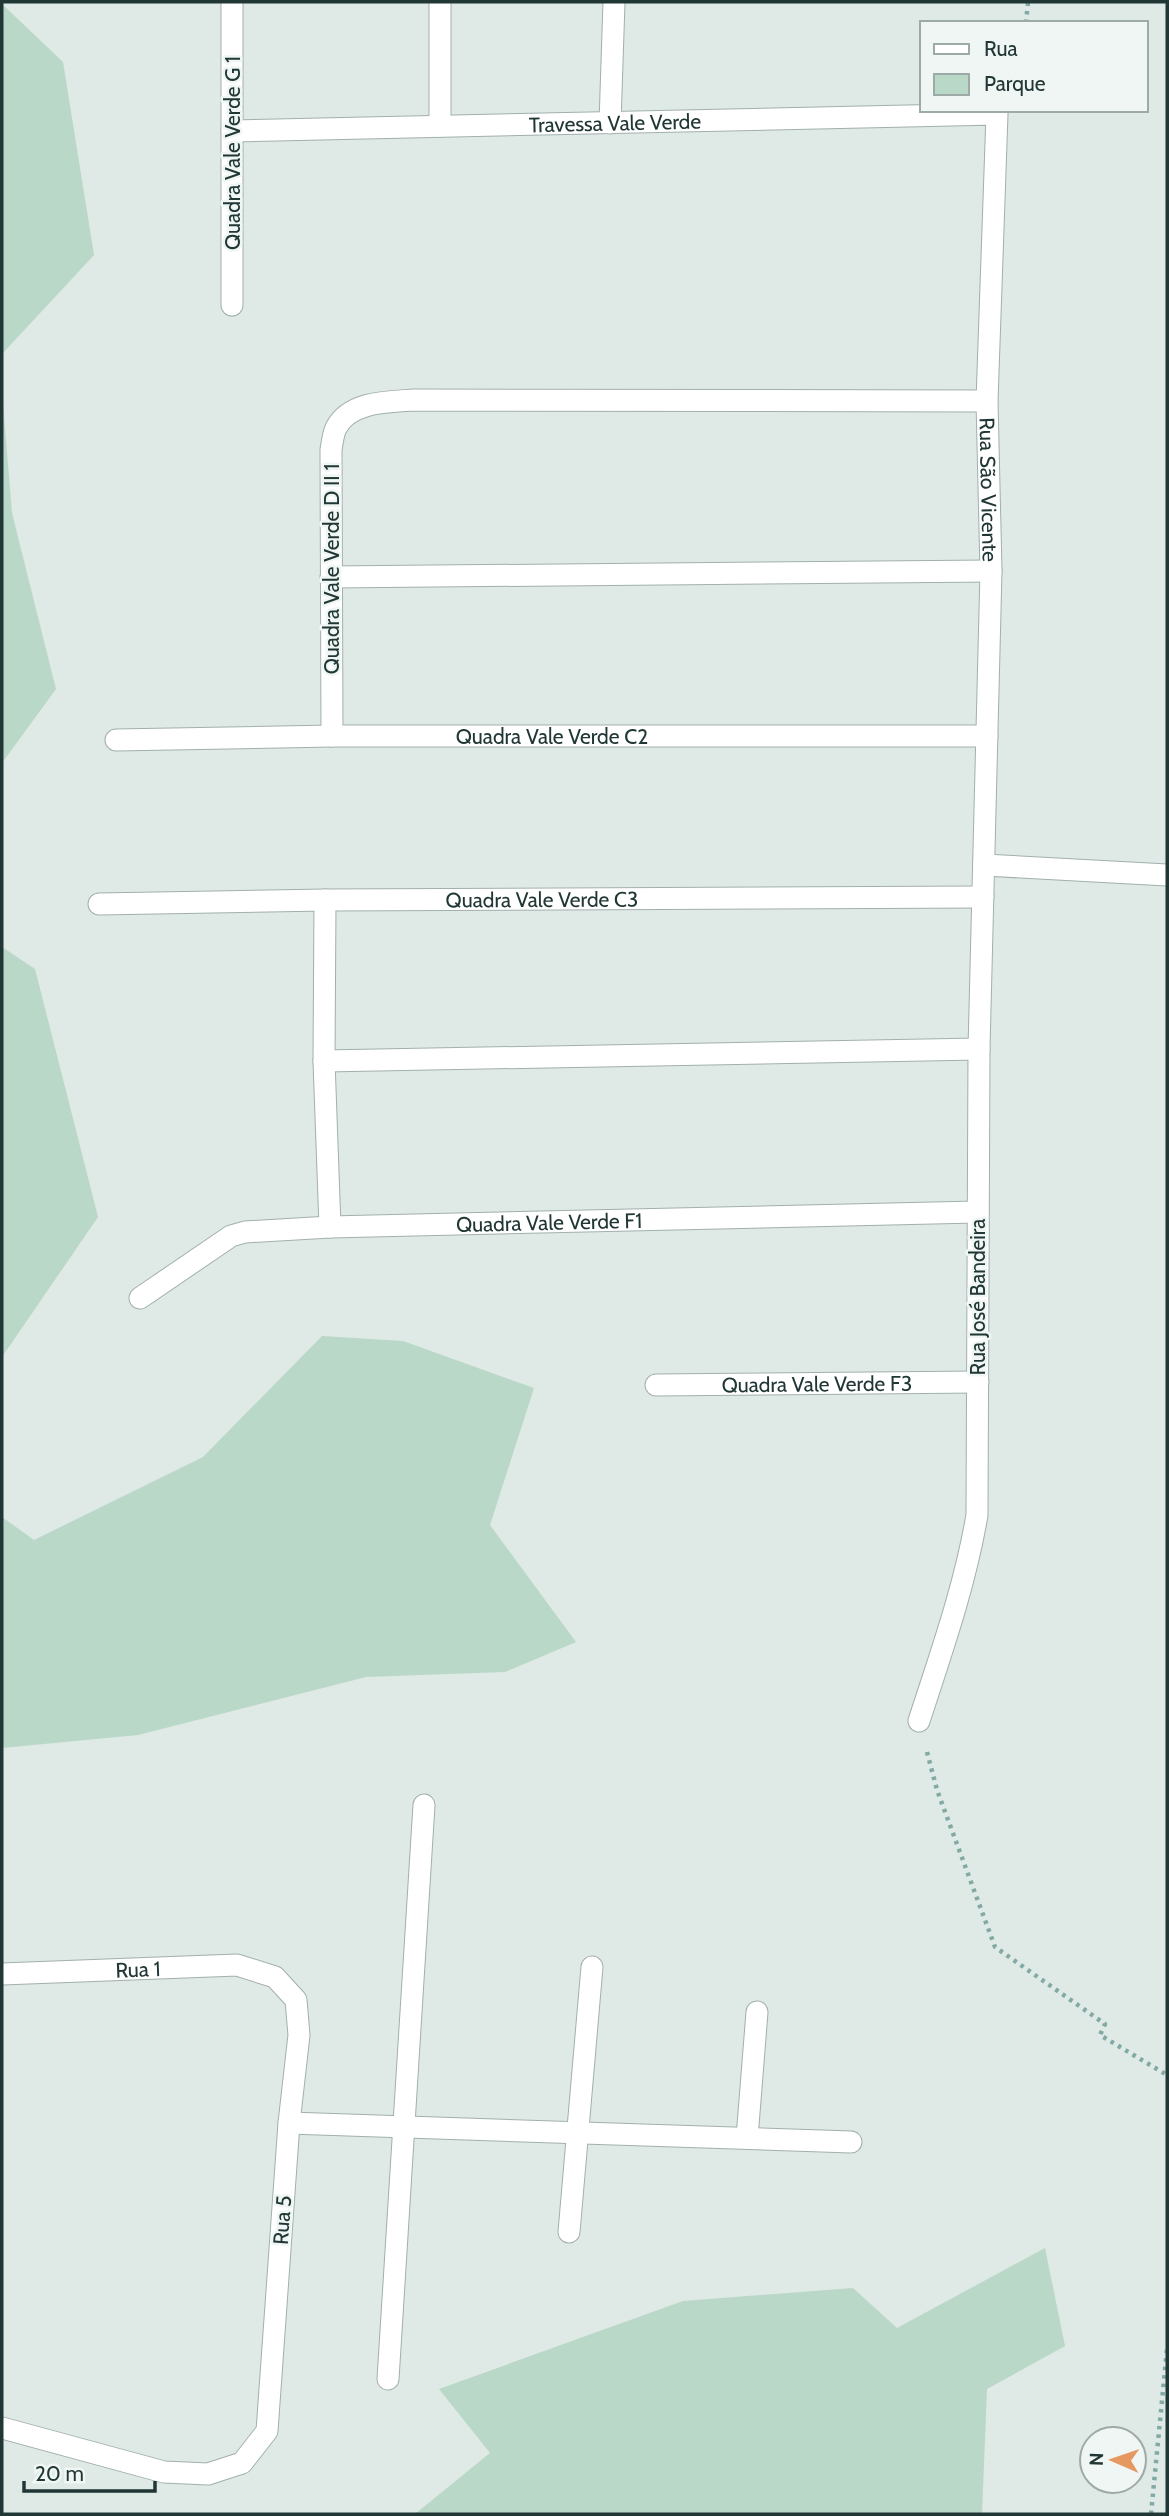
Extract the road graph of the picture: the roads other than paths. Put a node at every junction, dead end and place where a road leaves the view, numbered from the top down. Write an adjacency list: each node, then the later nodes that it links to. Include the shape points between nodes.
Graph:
1 (232, 2): 7 (street, Quadra Vale Verde G 1)
2 (440, 2): 6 (street)
3 (614, 2): 5 (street)
4 (998, 114): 5 (street, Travessa Vale Verde); 9 (street, Rua São Vicente)
5 (610, 123): 6 (street, Travessa Vale Verde)
6 (440, 127): 7 (street, Travessa Vale Verde)
7 (232, 131): 8 (street, Quadra Vale Verde G 1)
8 (232, 305)
9 (987, 401): 10 (street, Rua São Vicente); 11 (street, Quadra Vale Verde D II 1, via 379,403 353,410 336,428 331,450)
10 (991, 570): 11 (street); 13 (street, Rua São Vicente)
11 (331, 577): 12 (street, Quadra Vale Verde D II 1)
12 (332, 736): 13 (street, Quadra Vale Verde C2); 14 (street, Quadra Vale Verde C2)
13 (987, 736): 15 (street, Rua São Vicente)
14 (117, 740)
15 (984, 865): 16 (street); 17 (street, Rua José Bandeira)
16 (1167, 875)
17 (983, 897): 18 (street, Quadra Vale Verde C3); 20 (street, Rua José Bandeira)
18 (325, 900): 19 (street, Quadra Vale Verde C3); 21 (street)
19 (99, 904)
20 (979, 1049): 21 (street); 22 (street, Rua José Bandeira)
21 (324, 1060): 23 (street)
22 (976, 1212): 23 (street, Quadra Vale Verde F1); 25 (street, Rua José Bandeira)
23 (330, 1227): 24 (street, Quadra Vale Verde F1, via 231,1236)
24 (141, 1298)
25 (978, 1382): 26 (street, Quadra Vale Verde F3); 27 (street, Rua José Bandeira, via 978,1515 959,1597)
26 (656, 1385)
27 (919, 1721)
28 (424, 1805): 34 (street)
29 (592, 1967): 35 (street)
30 (2, 1974): 31 (street, Rua 1, via 237,1965)
31 (275, 1978): 33 (street, Rua 5, via 296,2000 299,2035)
32 (757, 2012): 36 (street)
33 (289, 2123): 34 (street); 40 (street, Rua 5, via 267,2431 242,2463 208,2474 164,2472)
34 (404, 2128): 35 (street); 39 (street)
35 (579, 2134): 36 (street); 38 (street)
36 (747, 2138): 37 (street)
37 (851, 2142)
38 (569, 2232)
39 (388, 2379)
40 (2, 2428)

